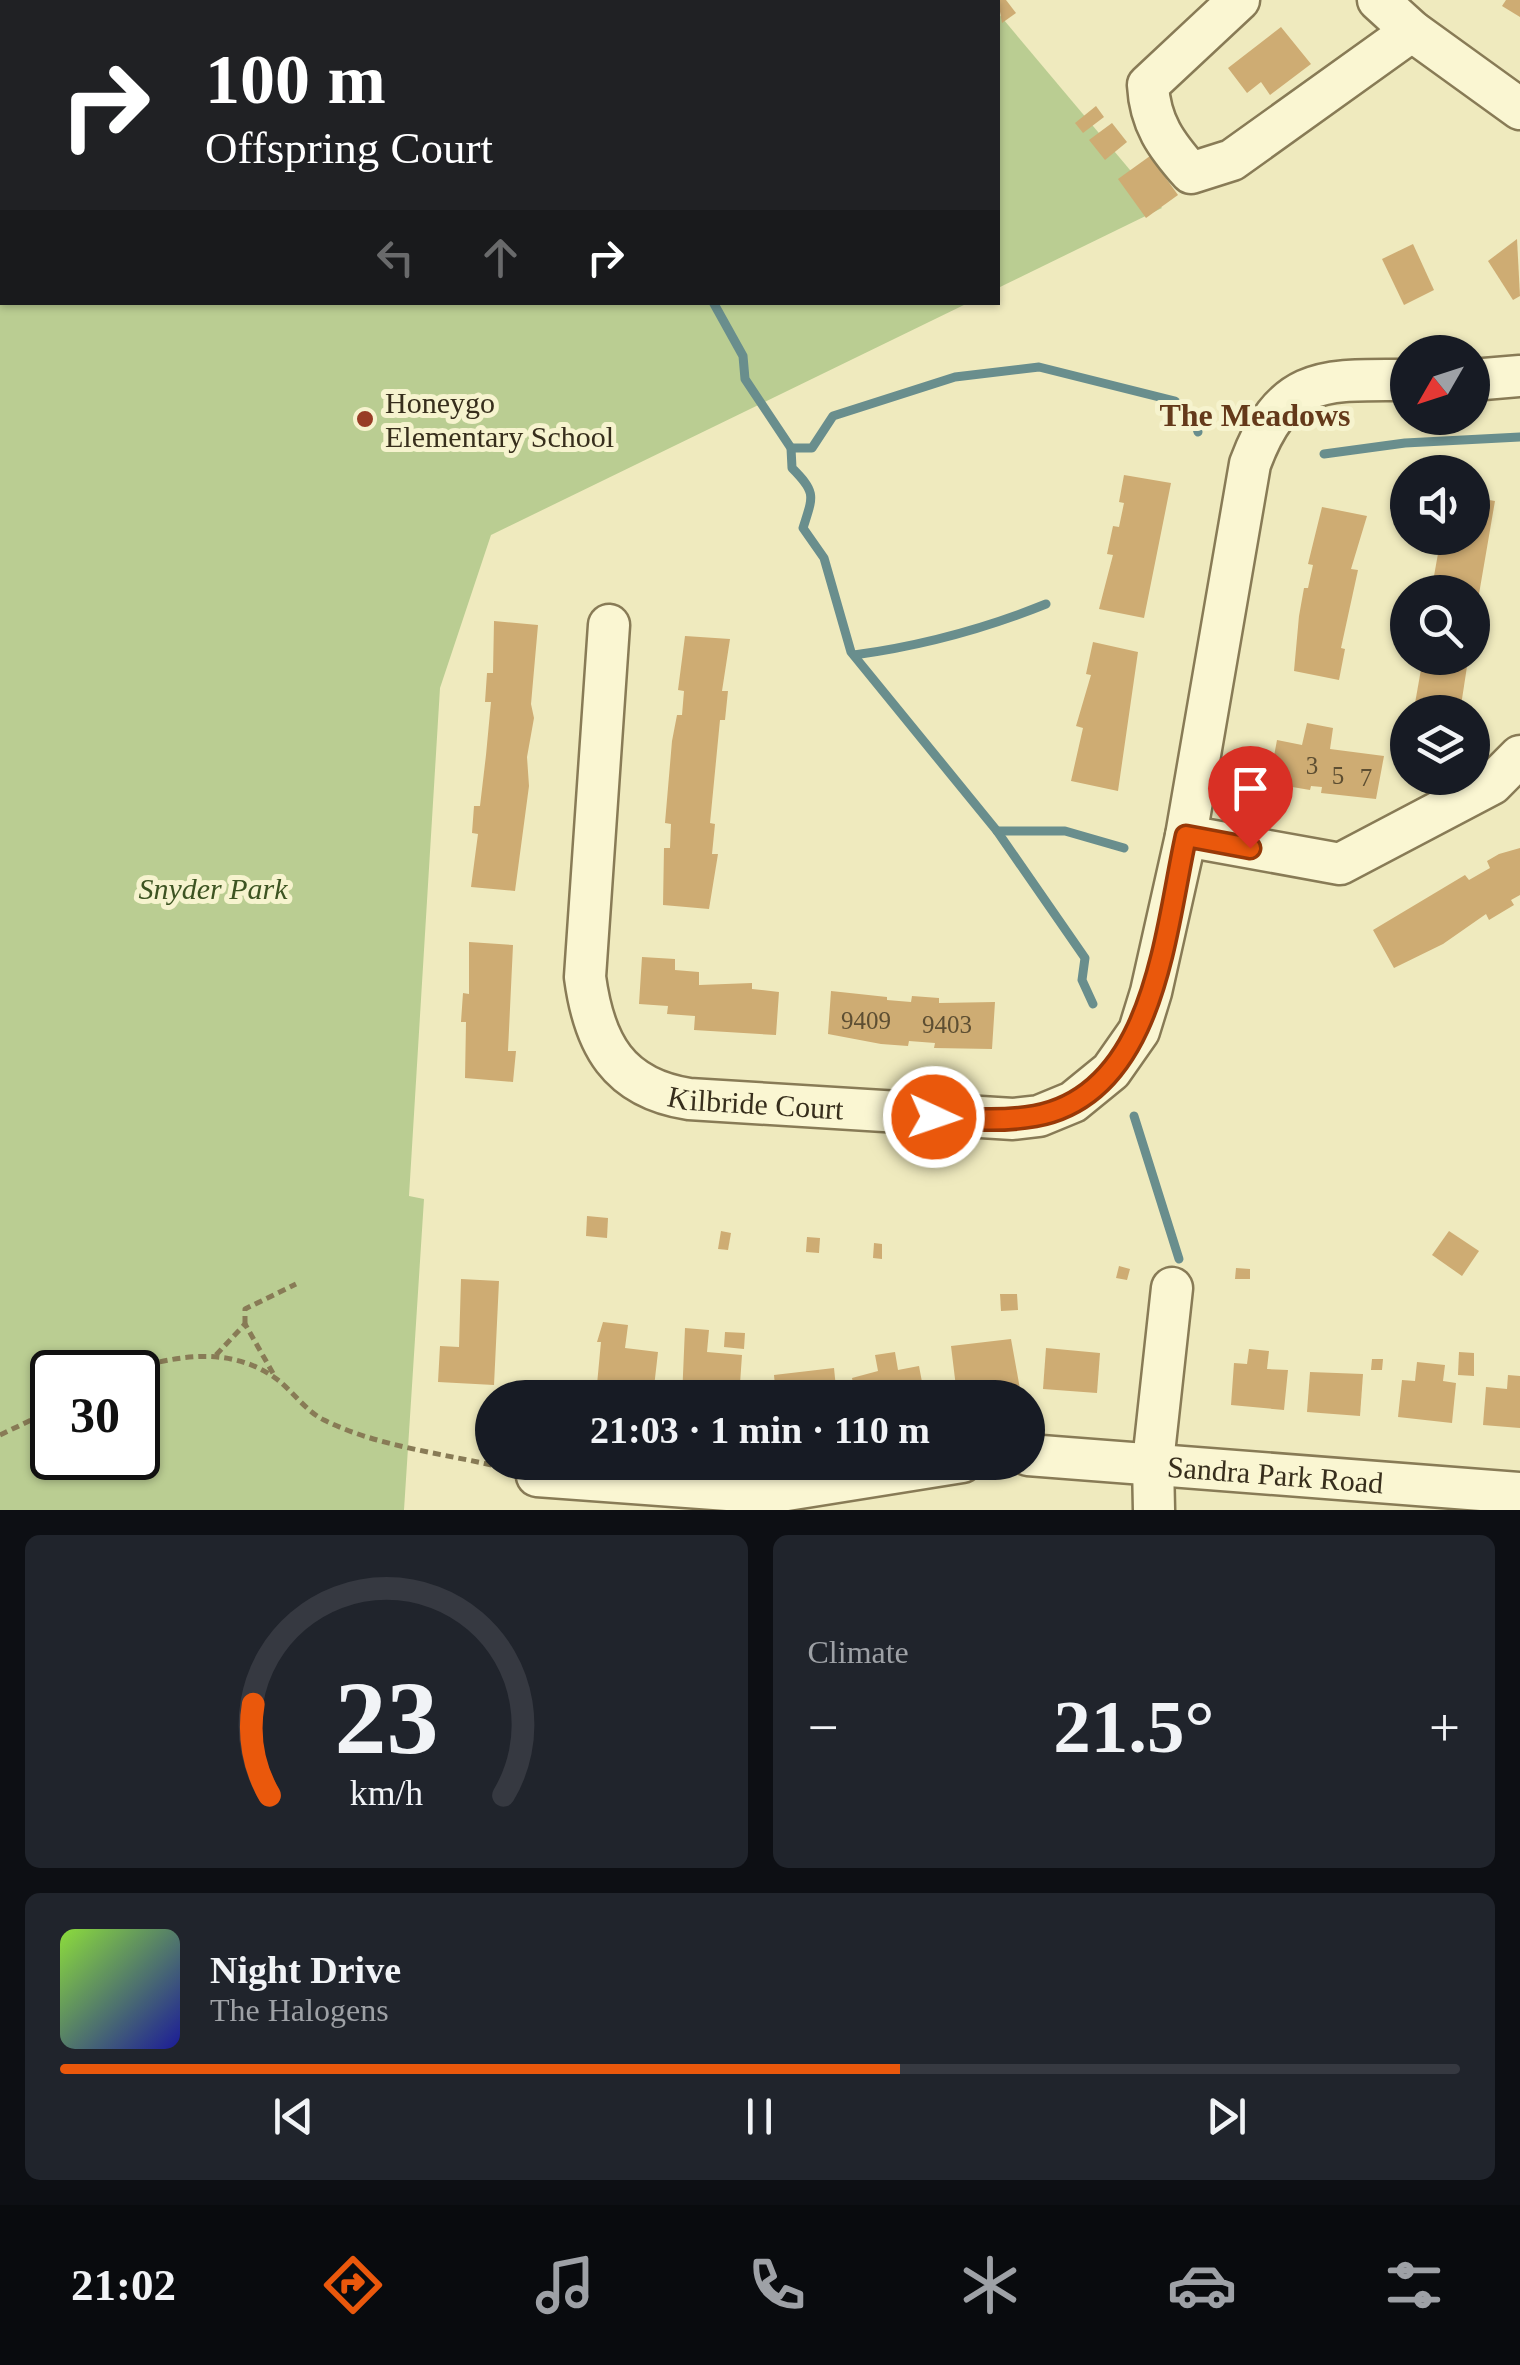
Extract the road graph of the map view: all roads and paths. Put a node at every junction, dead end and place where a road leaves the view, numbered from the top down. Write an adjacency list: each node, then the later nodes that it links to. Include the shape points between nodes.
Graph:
1 (1239, 0): 3 (street, via 1148,85 1149,112 1191,173 1232,160)
2 (1378, 0): 3 (street)
3 (1412, 31): 4 (street)
4 (1520, 109)
5 (1520, 376): 6 (street)
6 (1490, 378)
7 (1390, 380): 10 (street, Kilbride Court, via 1336,379 1290,399 1260,438 1250,464)
8 (609, 624): 10 (street, Kilbride Court, via 585,977 602,1042 628,1076 661,1095 970,1120 1039,1116 1073,1102 1110,1071 1139,1031)
9 (1520, 756): 10 (street, via 1492,784 1340,864)
10 (1186, 836)
11 (296, 1284): 13 (path, via 244,1309)
12 (1172, 1288): 21 (street)
13 (245, 1324): 14 (path); 16 (path)
14 (216, 1355): 15 (path); 16 (path)
15 (160, 1360)
16 (276, 1378): 20 (path, via 322,1420)
17 (30, 1421): 18 (path)
18 (0, 1435)
19 (1045, 1456): 21 (street, Sandra Park Road)
20 (475, 1460)
21 (1154, 1462): 24 (street, Sandra Park Road); 26 (street)
22 (574, 1480): 25 (street)
23 (872, 1480): 25 (street)
24 (1520, 1493)
25 (768, 1501)
26 (1154, 1510)

